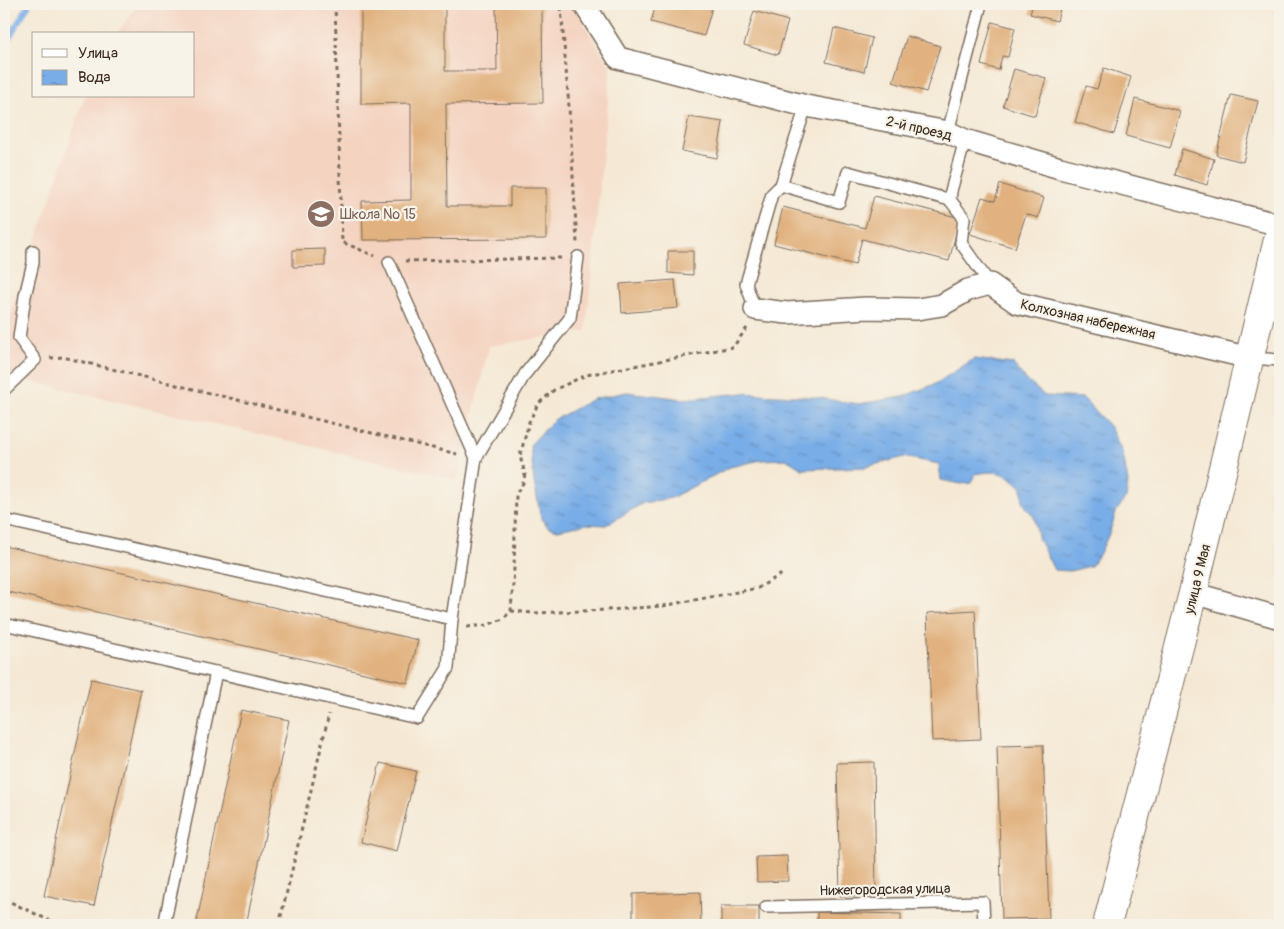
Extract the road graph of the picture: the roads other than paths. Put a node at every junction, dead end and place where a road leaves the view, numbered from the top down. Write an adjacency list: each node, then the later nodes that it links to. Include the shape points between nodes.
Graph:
1 (584, 4): 3 (street, 2-й проезд, via 618,58)
2 (982, 4): 4 (lane)
3 (806, 106): 4 (street, 2-й проезд); 5 (lane)
4 (956, 136): 6 (lane); 7 (street, 2-й проезд, via 1060,168)
5 (782, 186): 6 (lane, via 839,202 848,172); 13 (lane, via 772,194 746,284)
6 (950, 200): 12 (lane, via 964,218 961,243)
7 (1280, 226)
8 (1280, 231): 14 (main road, улица 9 Мая)
9 (34, 251): 16 (lane, via 19,338 35,360)
10 (578, 257): 17 (lane, via 570,318 525,374)
11 (389, 262): 17 (lane)
12 (990, 284): 13 (street, via 968,290 942,305 917,309 866,308 787,313); 14 (street, Колхозная набережная, via 1017,303)
13 (755, 309)
14 (1250, 358): 15 (lane); 19 (main road, улица 9 Мая)
15 (1280, 360)
16 (4, 390)
17 (476, 458): 21 (lane)
18 (4, 520): 21 (lane)
19 (1193, 593): 20 (street); 27 (main road, улица 9 Мая)
20 (1280, 618)
21 (452, 623): 23 (lane, via 448,668 417,718)
22 (4, 624): 23 (lane)
23 (216, 672): 25 (lane)
24 (766, 907): 26 (lane, Нижегородская улица, via 983,902)
25 (165, 921)
26 (984, 925)
27 (1107, 925)

